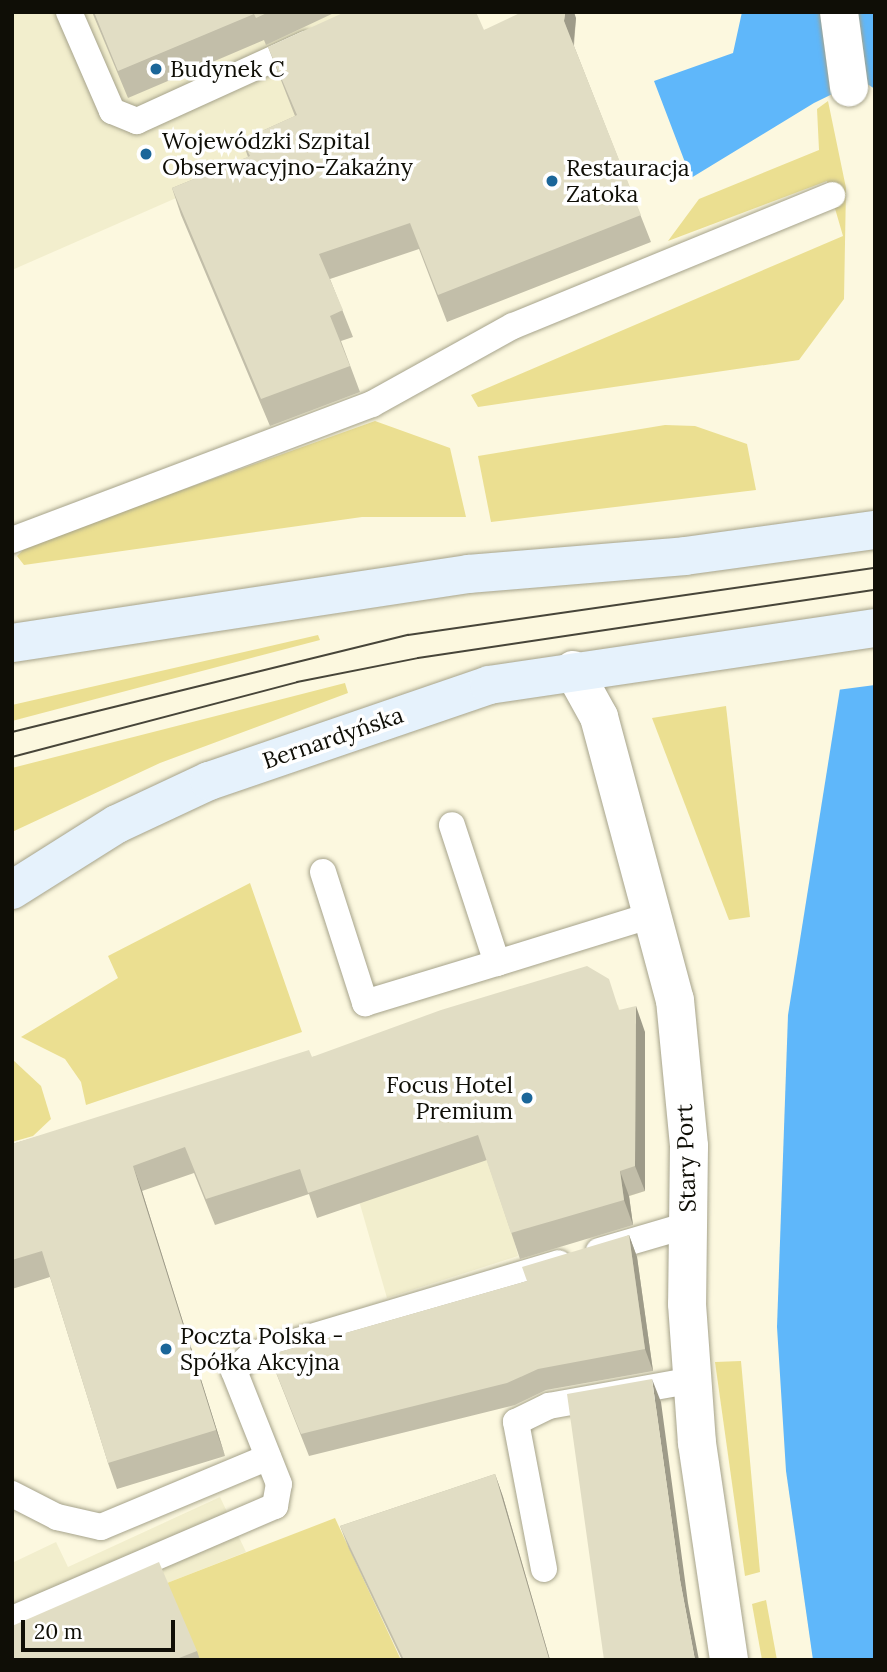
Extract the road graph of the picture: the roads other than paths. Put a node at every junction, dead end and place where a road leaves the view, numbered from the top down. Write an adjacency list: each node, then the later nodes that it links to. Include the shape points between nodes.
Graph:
1 (69, 12): 3 (lane, via 112,111 137,121)
2 (839, 12): 4 (street)
3 (324, 36)
4 (849, 87)
5 (832, 195): 7 (lane, via 513,326 372,404)
6 (875, 530): 9 (main road, via 685,556 468,574)
7 (12, 540)
8 (875, 628): 10 (main road, Bernardyńska)
9 (12, 643)
10 (573, 670): 13 (main road, Bernardyńska, via 489,685 209,781 117,824); 14 (street, Stary Port, via 599,717)
11 (452, 825): 15 (lane)
12 (323, 872): 15 (lane, via 365,1003)
13 (12, 890)
14 (655, 914): 15 (lane); 16 (street, Stary Port, via 675,1000 689,1146)
15 (497, 963)
16 (688, 1225): 17 (street, Stary Port, via 687,1304); 18 (lane, via 251,1355 234,1371)
17 (693, 1380): 20 (lane, via 549,1406 516,1422); 22 (street, Stary Port, via 697,1443)
18 (268, 1457): 19 (lane, via 101,1527 57,1517); 21 (lane, via 279,1484 275,1506)
19 (12, 1494)
20 (544, 1569)
21 (17, 1617)
22 (729, 1660)

